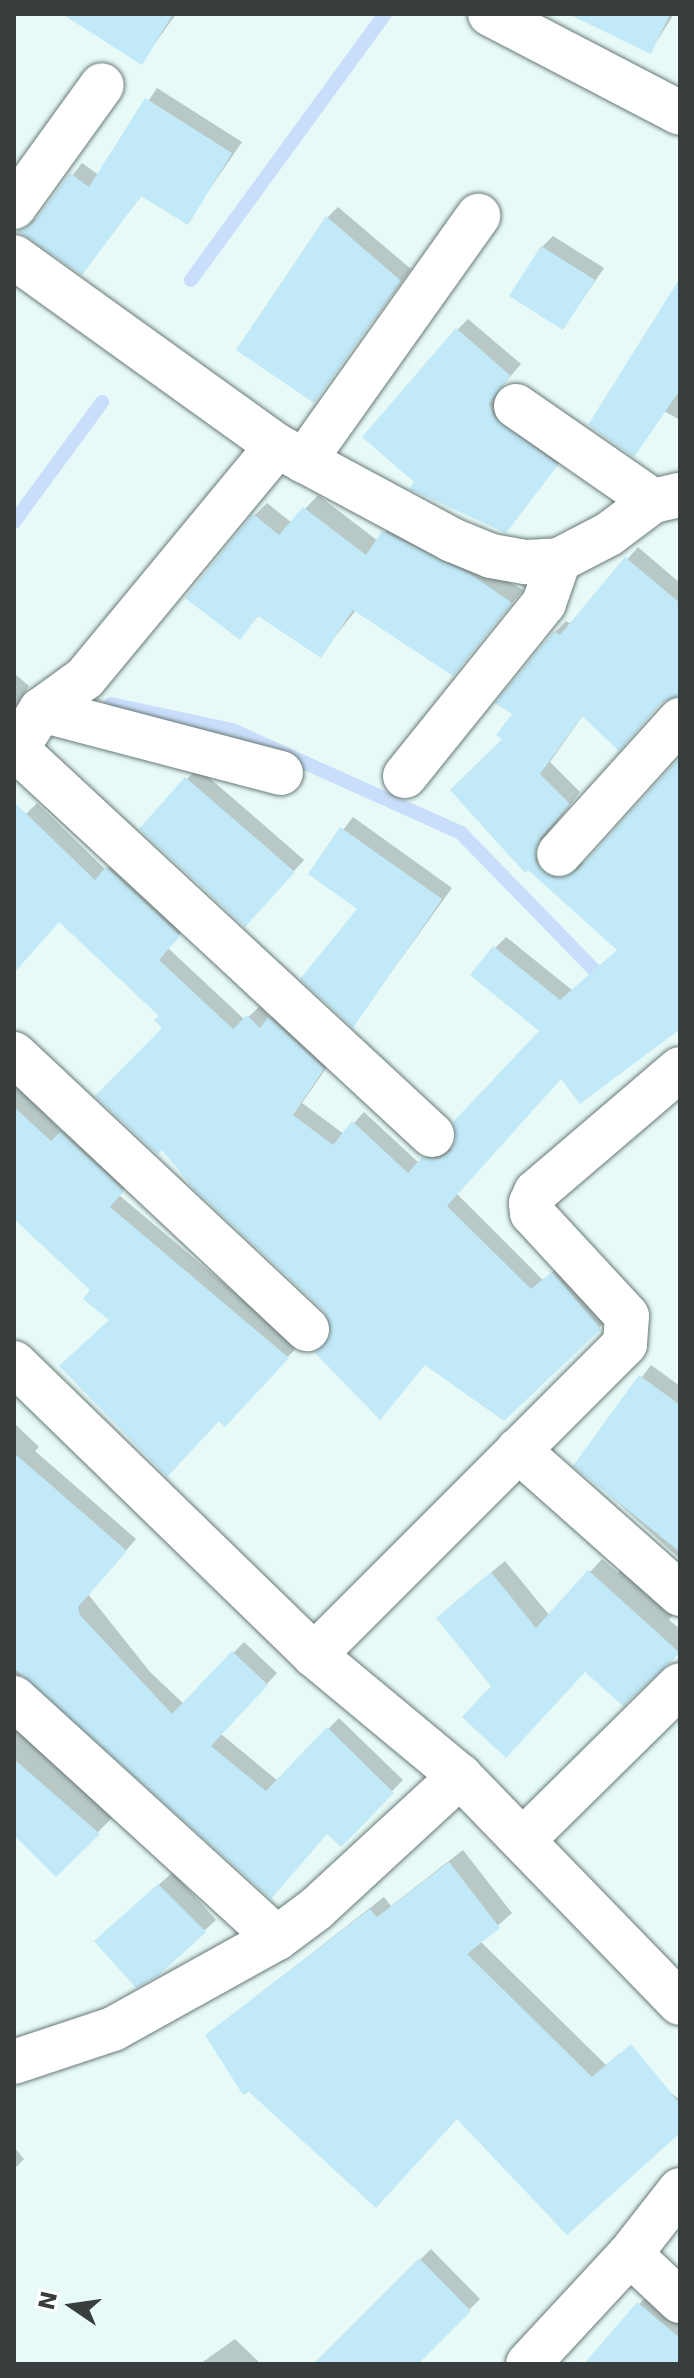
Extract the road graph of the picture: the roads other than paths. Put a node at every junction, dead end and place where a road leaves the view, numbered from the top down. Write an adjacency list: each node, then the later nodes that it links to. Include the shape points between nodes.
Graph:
1 (490, 14): 3 (street)
2 (102, 85): 4 (street)
3 (680, 113)
4 (14, 207)
5 (478, 216): 8 (street)
6 (14, 257): 8 (street)
7 (516, 406): 9 (street)
8 (291, 454): 10 (street, via 491,556); 11 (street, via 85,678)
9 (666, 498): 10 (street)
10 (559, 560): 15 (street, via 544,603)
11 (41, 710): 13 (street); 14 (street)
12 (680, 720): 16 (street)
13 (16, 752): 19 (street)
14 (281, 773)
15 (405, 776)
16 (559, 854)
17 (14, 1054): 20 (street)
18 (680, 1069): 22 (street, via 536,1192 531,1203 532,1213 627,1316 628,1326 625,1344)
19 (432, 1135)
20 (307, 1329)
21 (14, 1363): 24 (street)
22 (518, 1450): 23 (street); 24 (street)
23 (680, 1594)
24 (314, 1655): 27 (street)
25 (680, 1685): 28 (street)
26 (14, 1698): 29 (street)
27 (460, 1776): 28 (street); 29 (street, via 316,1909)
28 (524, 1839): 30 (street)
29 (277, 1938): 31 (street, via 113,2029)
30 (680, 2003)
31 (14, 2062)
32 (680, 2190): 33 (street)
33 (630, 2254): 34 (street); 35 (street)
34 (680, 2301)
35 (528, 2364)

